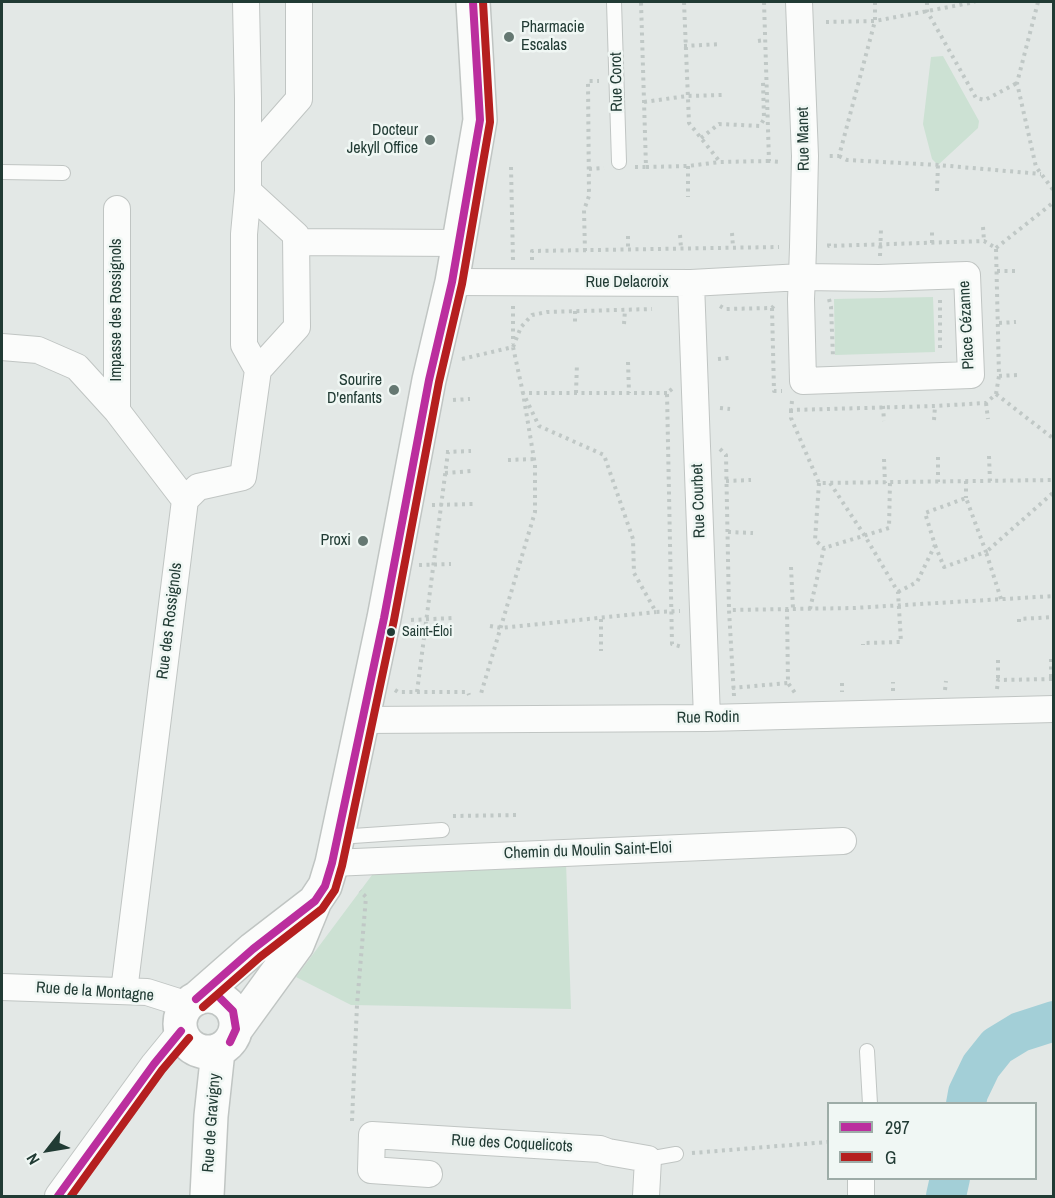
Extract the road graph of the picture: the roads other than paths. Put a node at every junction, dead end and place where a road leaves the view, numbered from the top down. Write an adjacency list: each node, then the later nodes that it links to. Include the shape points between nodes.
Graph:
1 (246, 2): 6 (street)
2 (299, 2): 6 (street, via 299,99)
3 (473, 2): 13 (street, Rue de Gravigny, via 480,120)
4 (615, 2): 7 (lane, Rue Corot)
5 (799, 2): 14 (street, Rue Manet, via 805,156)
6 (248, 157): 10 (street)
7 (619, 162)
8 (2, 172): 9 (lane)
9 (63, 173)
10 (248, 191): 12 (street, via 296,235); 18 (street, via 244,345)
11 (117, 209): 19 (street, Impasse des Rossignols)
12 (296, 242): 13 (street); 18 (street, via 297,327)
13 (459, 243): 15 (street, Rue de Gravigny)
14 (802, 277): 14 (street, Place Cézanne, via 803,381 971,375 968,275); 16 (street, Rue Delacroix)
15 (452, 282): 16 (street, Rue Delacroix); 23 (street, Rue de Gravigny)
16 (692, 283): 21 (street, Rue Courbet, via 706,406)
17 (2, 347): 19 (street, via 38,350 77,367)
18 (258, 370): 20 (street, via 243,477 198,487)
19 (117, 411): 20 (street)
20 (185, 500): 29 (street, Rue des Rossignols)
21 (706, 706): 22 (street, Rue Rodin, via 735,717); 23 (street, Rue Rodin)
22 (1053, 709)
23 (362, 720): 26 (street, Rue de Gravigny)
24 (442, 830): 26 (lane)
25 (843, 841): 26 (street, Chemin du Moulin Saint-Eloi)
26 (335, 850): 27 (street, Rue de Gravigny, via 325,886)
27 (315, 901): 30 (street, Rue de Gravigny, via 253,949); 31 (street, Rue de Gravigny, via 297,945)
28 (2, 987): 29 (street, Rue de la Montagne)
29 (124, 991): 30 (street, Rue de la Montagne, via 147,992)
30 (188, 1011): 31 (street, via 185,1040 192,1046 200,1051); 31 (street, via 204,996 221,999 234,1011); 39 (street)
31 (227, 1040): 40 (street, Rue de Gravigny, via 211,1116)
32 (867, 1051): 33 (lane)
33 (870, 1102)
34 (430, 1140): 36 (street, Rue des Coquelicots, via 600,1149); 38 (street, Rue des Coquelicots); 38 (street, via 372,1135 371,1170)
35 (676, 1154): 36 (lane)
36 (648, 1159): 41 (street)
37 (861, 1180): 42 (street)
38 (429, 1186)
39 (58, 1197)
40 (207, 1197)
41 (646, 1197)
42 (861, 1197)

